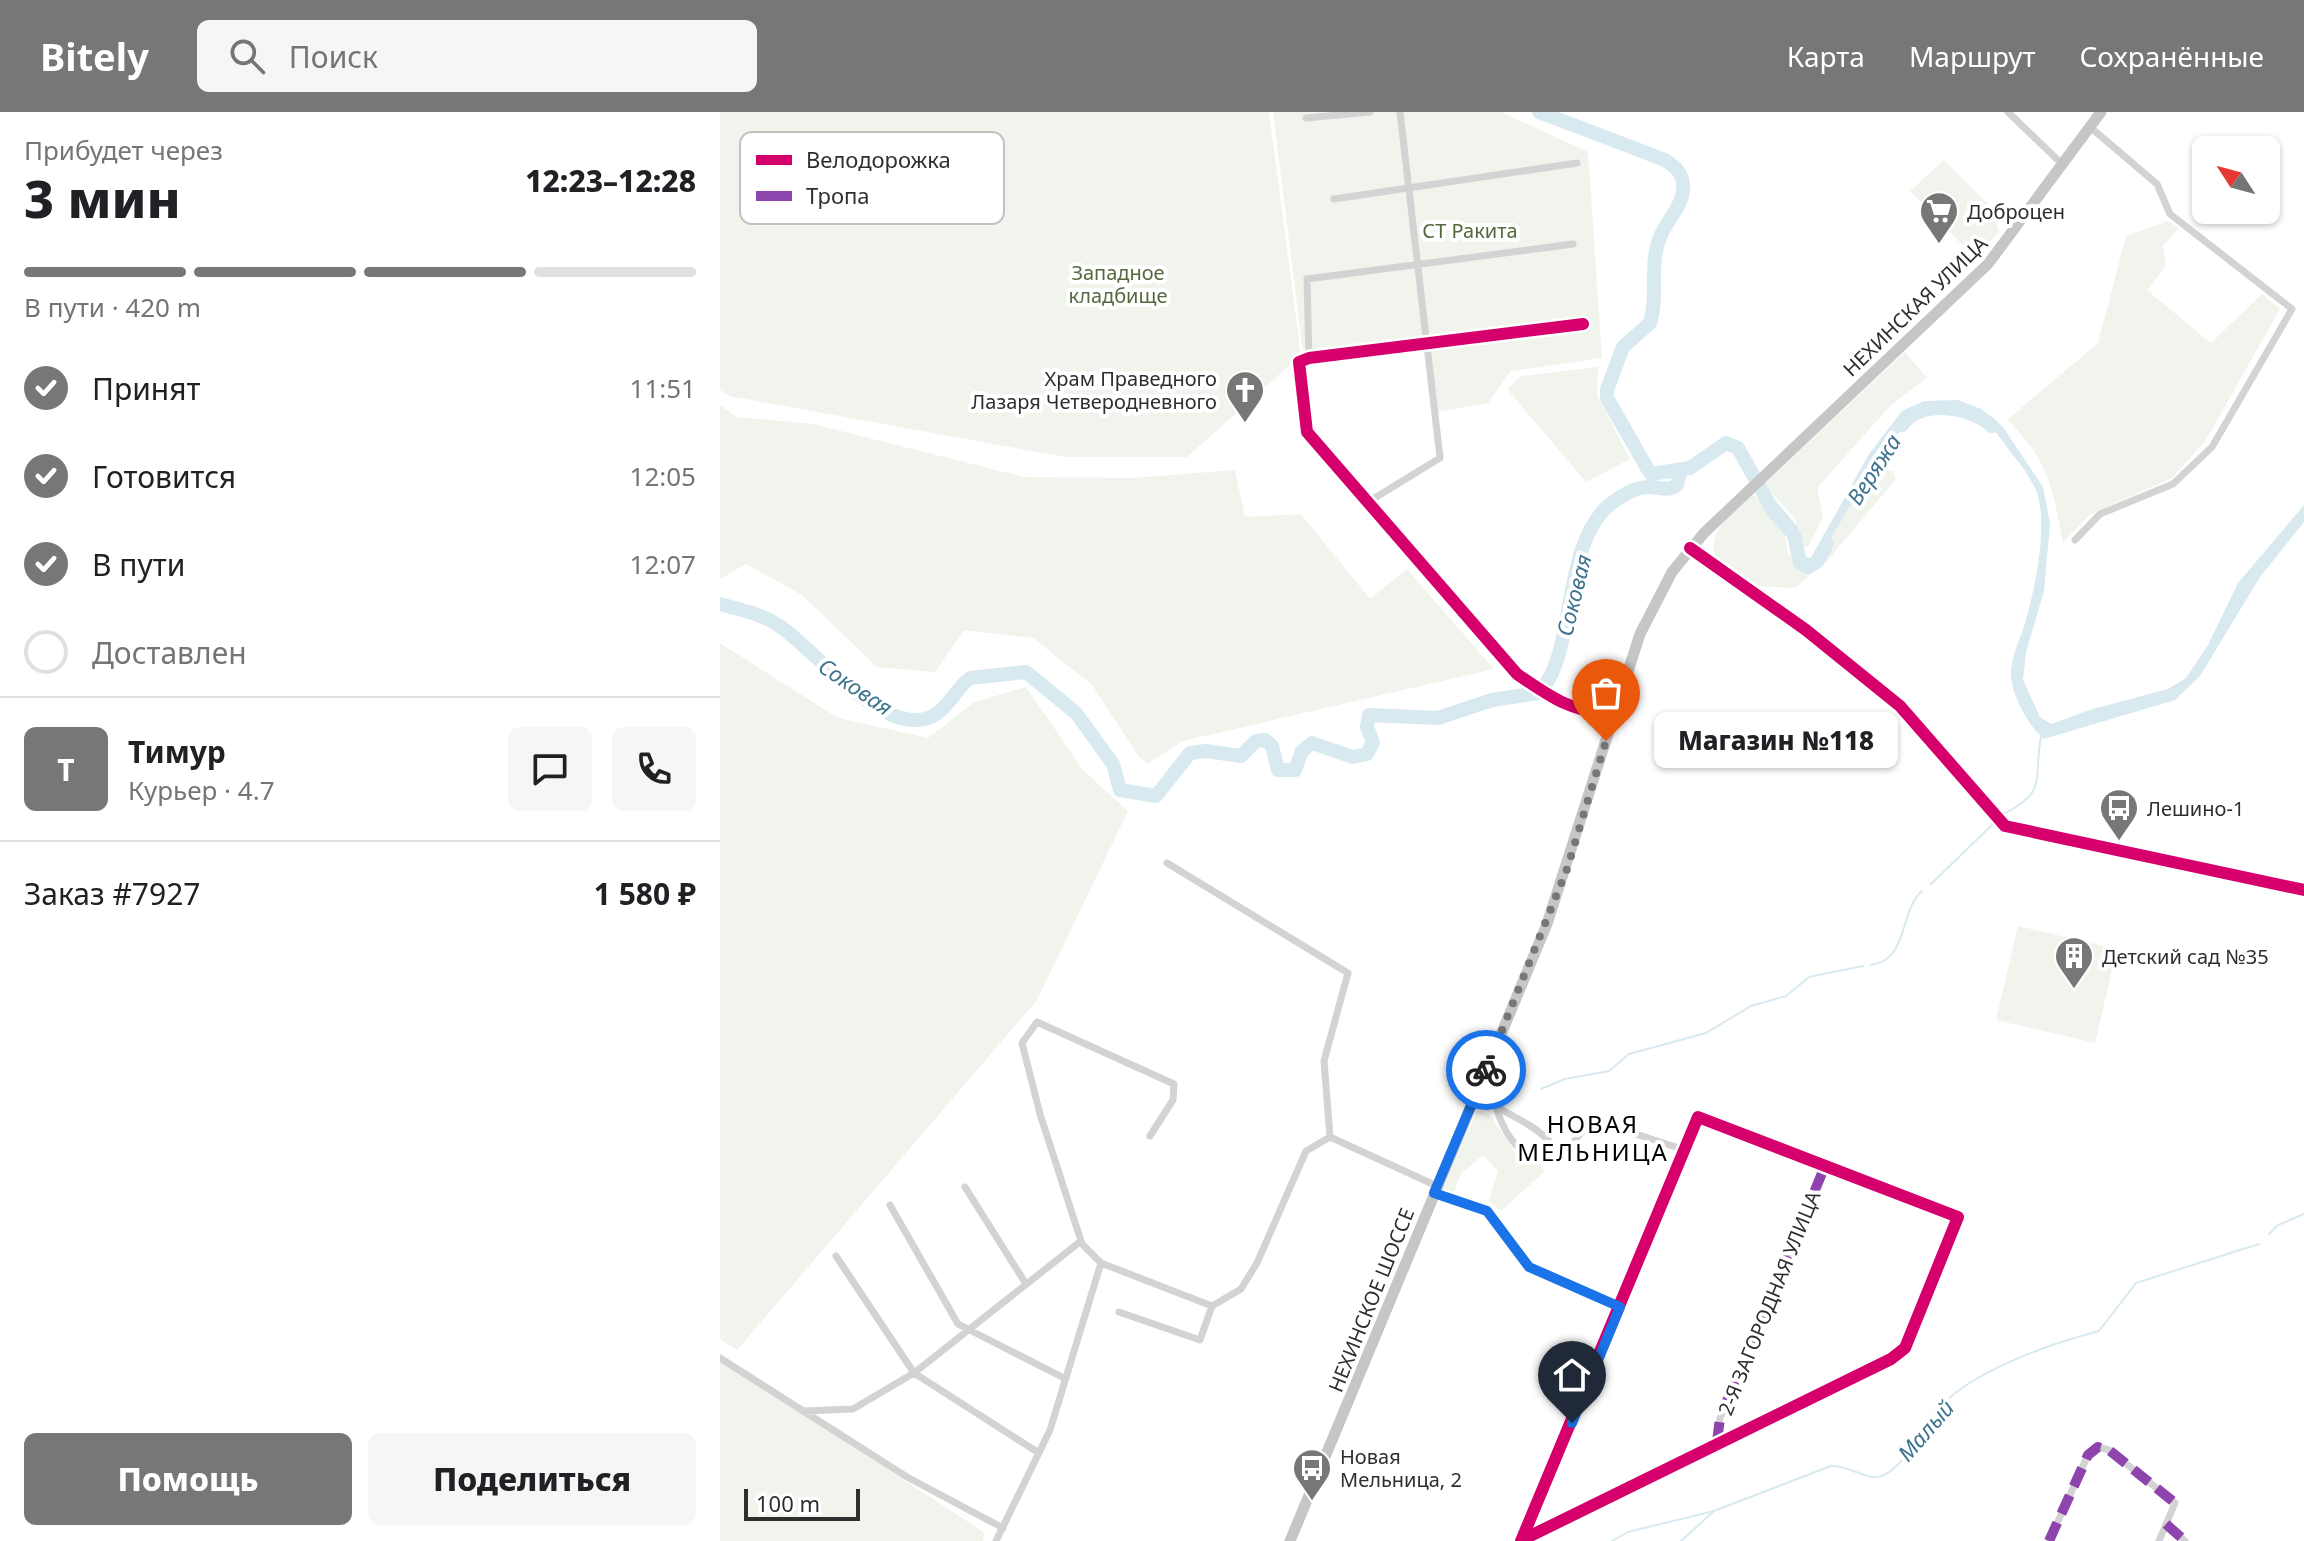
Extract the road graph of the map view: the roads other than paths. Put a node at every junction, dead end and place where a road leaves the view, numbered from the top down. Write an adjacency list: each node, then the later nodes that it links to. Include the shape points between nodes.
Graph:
1 (1370, 112): 5 (street)
2 (1400, 112): 9 (street)
3 (2008, 112): 8 (street)
4 (2101, 112): 6 (main road, НЕХИНСКАЯ УЛИЦА)
5 (1306, 118)
6 (2090, 127): 8 (main road, НЕХИНСКАЯ УЛИЦА); 18 (street, via 2157,184 2170,214 2292,309 2212,447 2173,484 2100,514)
7 (1577, 163): 9 (street)
8 (2063, 165): 17 (main road, НЕХИНСКАЯ УЛИЦА, via 1988,264)
9 (1409, 188): 10 (street); 12 (street)
10 (1334, 199)
11 (1573, 244): 12 (street)
12 (1418, 266): 14 (street); 15 (street, via 1307,279)
13 (1583, 324): 14 (street)
14 (1426, 345): 15 (street); 16 (street, via 1440,458)
15 (1309, 358): 16 (street, via 1299,362 1307,432)
16 (1368, 502): 20 (street, via 1517,674 1559,704)
17 (1732, 506): 19 (main road, НЕХИНСКОЕ ШОССЕ)
18 (2075, 540)
19 (1690, 548): 20 (main road, НЕХИНСКОЕ ШОССЕ, via 1649,613); 22 (street, via 1806,630 1900,706 2005,826)
20 (1614, 716): 23 (main road, НЕХИНСКОЕ ШОССЕ, via 1562,883)
21 (1167, 863): 26 (street, via 1348,973 1324,1061)
22 (2304, 890)
23 (1476, 1093): 24 (street); 31 (main road, НЕХИНСКОЕ ШОССЕ)
24 (1497, 1110): 28 (street, via 1549,1137); 28 (street, via 1518,1150 1545,1160)
25 (1150, 1136): 33 (street, via 1173,1100 1174,1084 1037,1022 1022,1043)
26 (1330, 1137): 31 (street); 37 (street, via 1306,1151 1241,1289)
27 (1685, 1150): 28 (street, via 1596,1121); 29 (street, via 1698,1117); 38 (street)
28 (1560, 1156)
29 (1825, 1166): 45 (street, 2-Я ЗАГОРОДНАЯ УЛИЦА, via 1720,1418); 45 (street, via 1958,1217 1905,1348)
30 (965, 1187): 36 (street)
31 (1436, 1190): 38 (street, via 1487,1211 1529,1267); 51 (main road, НЕХИНСКОЕ ШОССЕ)
32 (890, 1205): 40 (street, via 958,1324)
33 (1081, 1241): 35 (street); 36 (street)
34 (836, 1256): 42 (street)
35 (1101, 1263): 37 (street); 43 (street)
36 (1026, 1284): 40 (street)
37 (1212, 1306): 39 (street, via 1200,1340)
38 (1620, 1307): 49 (street)
39 (1119, 1312)
40 (967, 1331): 42 (street); 43 (street)
41 (720, 1358): 44 (street)
42 (914, 1373): 44 (street, via 853,1409); 46 (street)
43 (1066, 1379): 46 (street)
44 (803, 1411): 48 (street, via 907,1477)
45 (1717, 1442): 49 (street)
46 (1039, 1453): 48 (street)
47 (2166, 1524): 52 (street, via 2175,1503 2109,1450 2093,1449); 53 (street); 54 (street)
48 (1003, 1528): 50 (street)
49 (1523, 1540)
50 (996, 1541)
51 (1290, 1541)
52 (2049, 1541)
53 (2159, 1541)
54 (2185, 1541)

